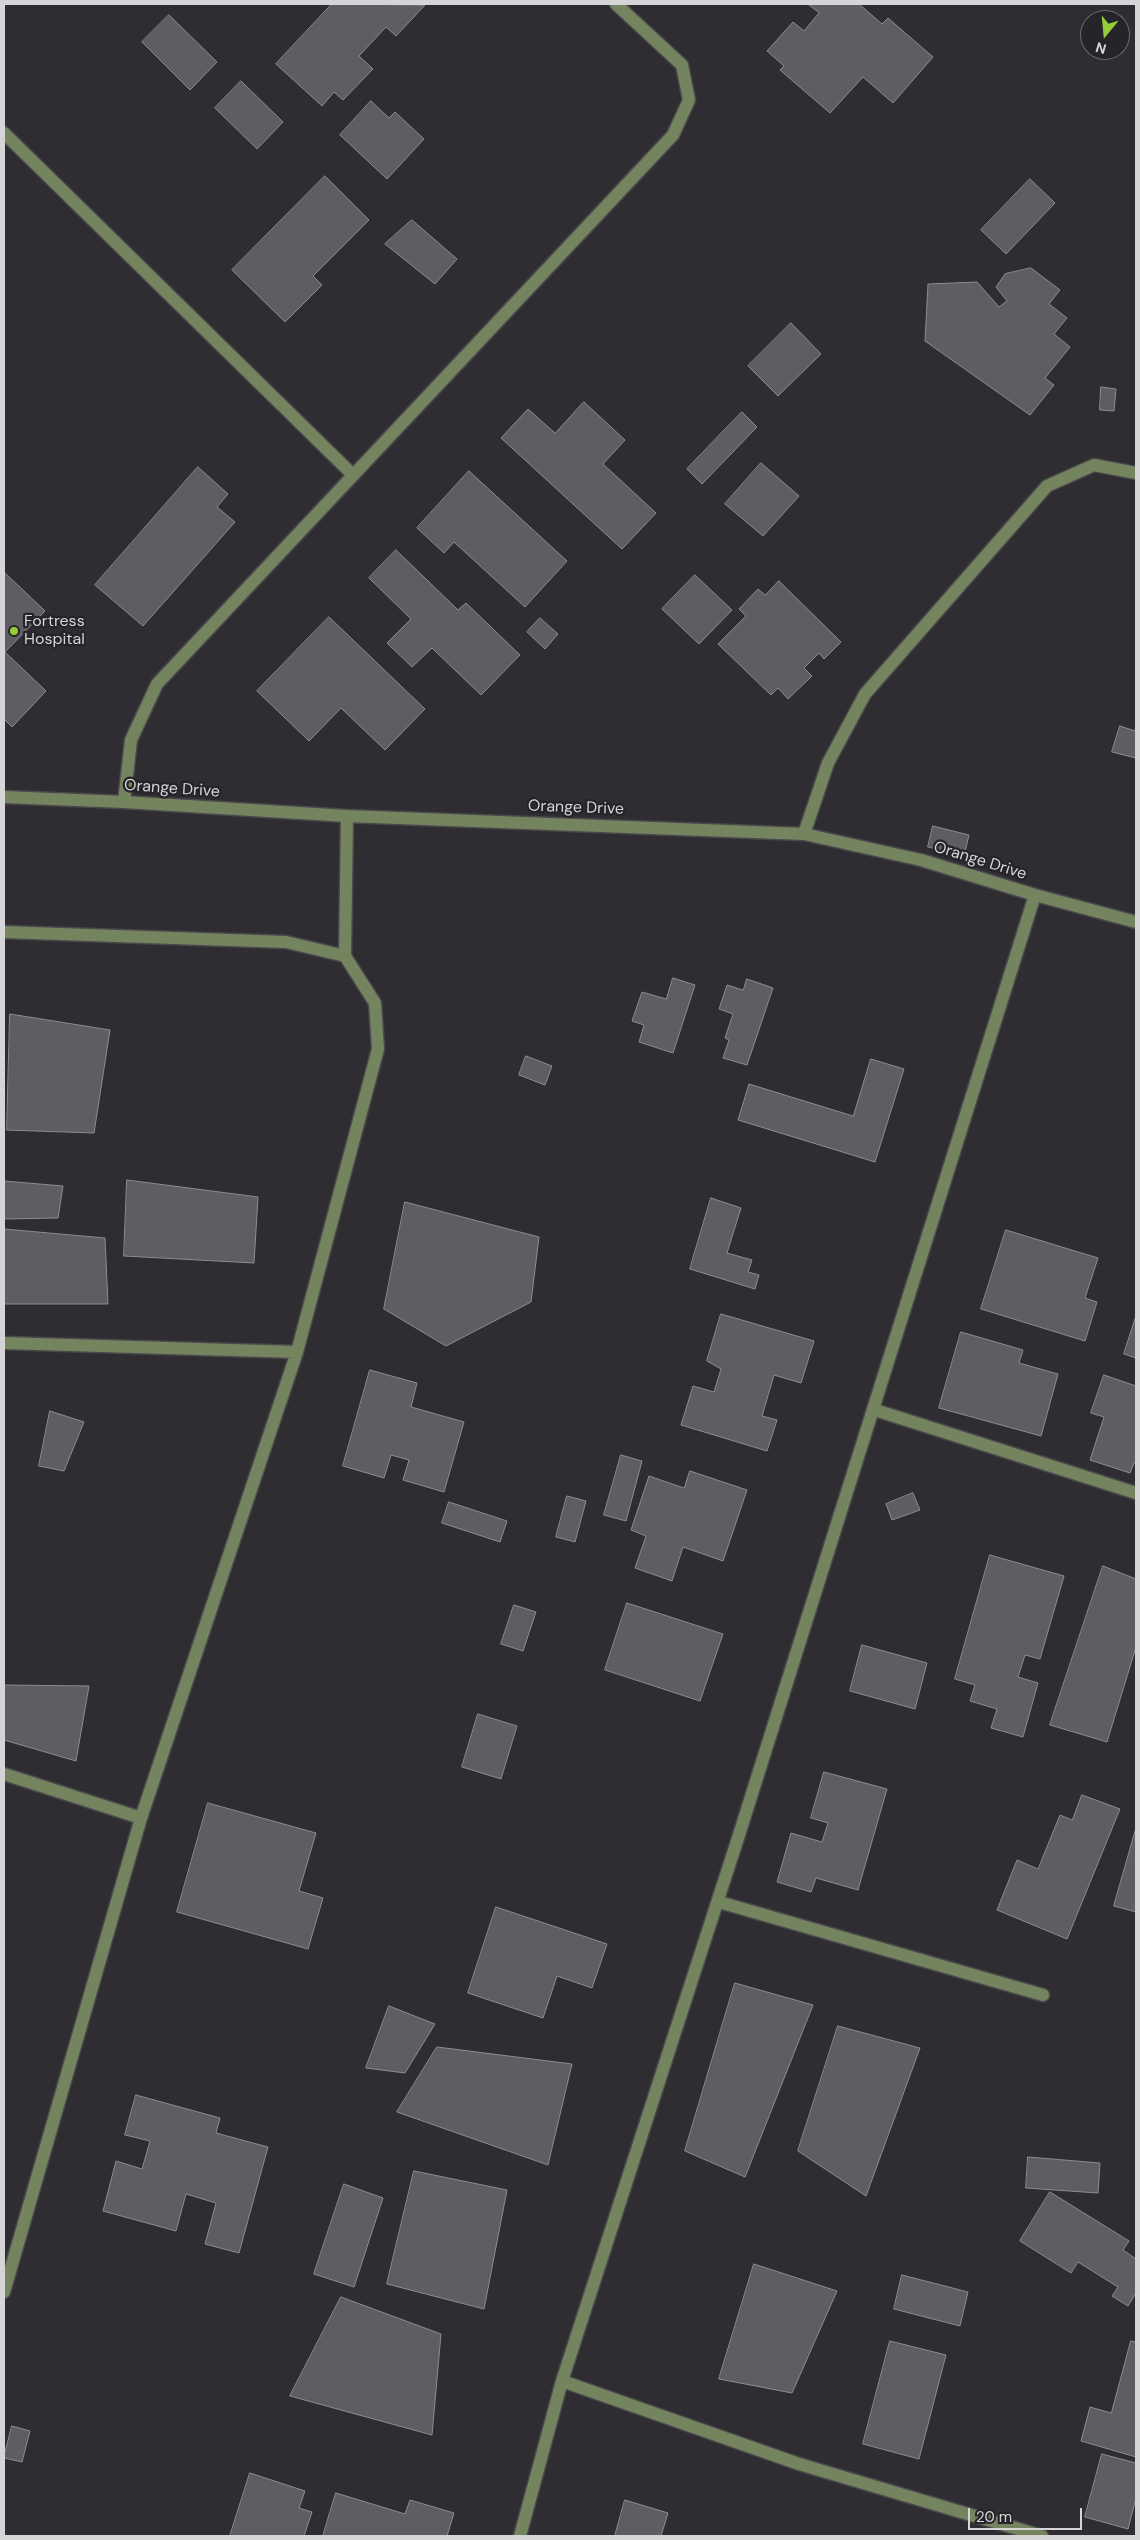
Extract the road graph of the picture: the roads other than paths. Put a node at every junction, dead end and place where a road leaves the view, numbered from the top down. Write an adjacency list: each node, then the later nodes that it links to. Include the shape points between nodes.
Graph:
1 (616, 4): 4 (street, via 682,65 689,100 673,135)
2 (4, 133): 4 (street)
3 (1136, 472): 8 (street, via 1094,465 1047,486 865,694 828,763)
4 (352, 474): 6 (street, via 157,684 131,740)
5 (4, 797): 6 (street, Orange Drive)
6 (124, 802): 7 (street, Orange Drive)
7 (347, 816): 8 (street, Orange Drive); 12 (street)
8 (804, 834): 9 (street, Orange Drive, via 921,860)
9 (1035, 895): 10 (street, Orange Drive); 15 (street)
10 (1136, 922)
11 (4, 932): 12 (street, via 286,942)
12 (345, 956): 14 (street, via 375,1003 378,1049)
13 (4, 1344): 14 (street)
14 (297, 1352): 18 (street)
15 (876, 1410): 16 (street); 19 (street)
16 (1136, 1492)
17 (4, 1774): 18 (street)
18 (141, 1818): 21 (street)
19 (719, 1902): 20 (street); 22 (street)
20 (1042, 1995)
21 (4, 2292)
22 (562, 2381): 23 (street); 24 (street, via 799,2464)
23 (520, 2536)
24 (1042, 2536)

